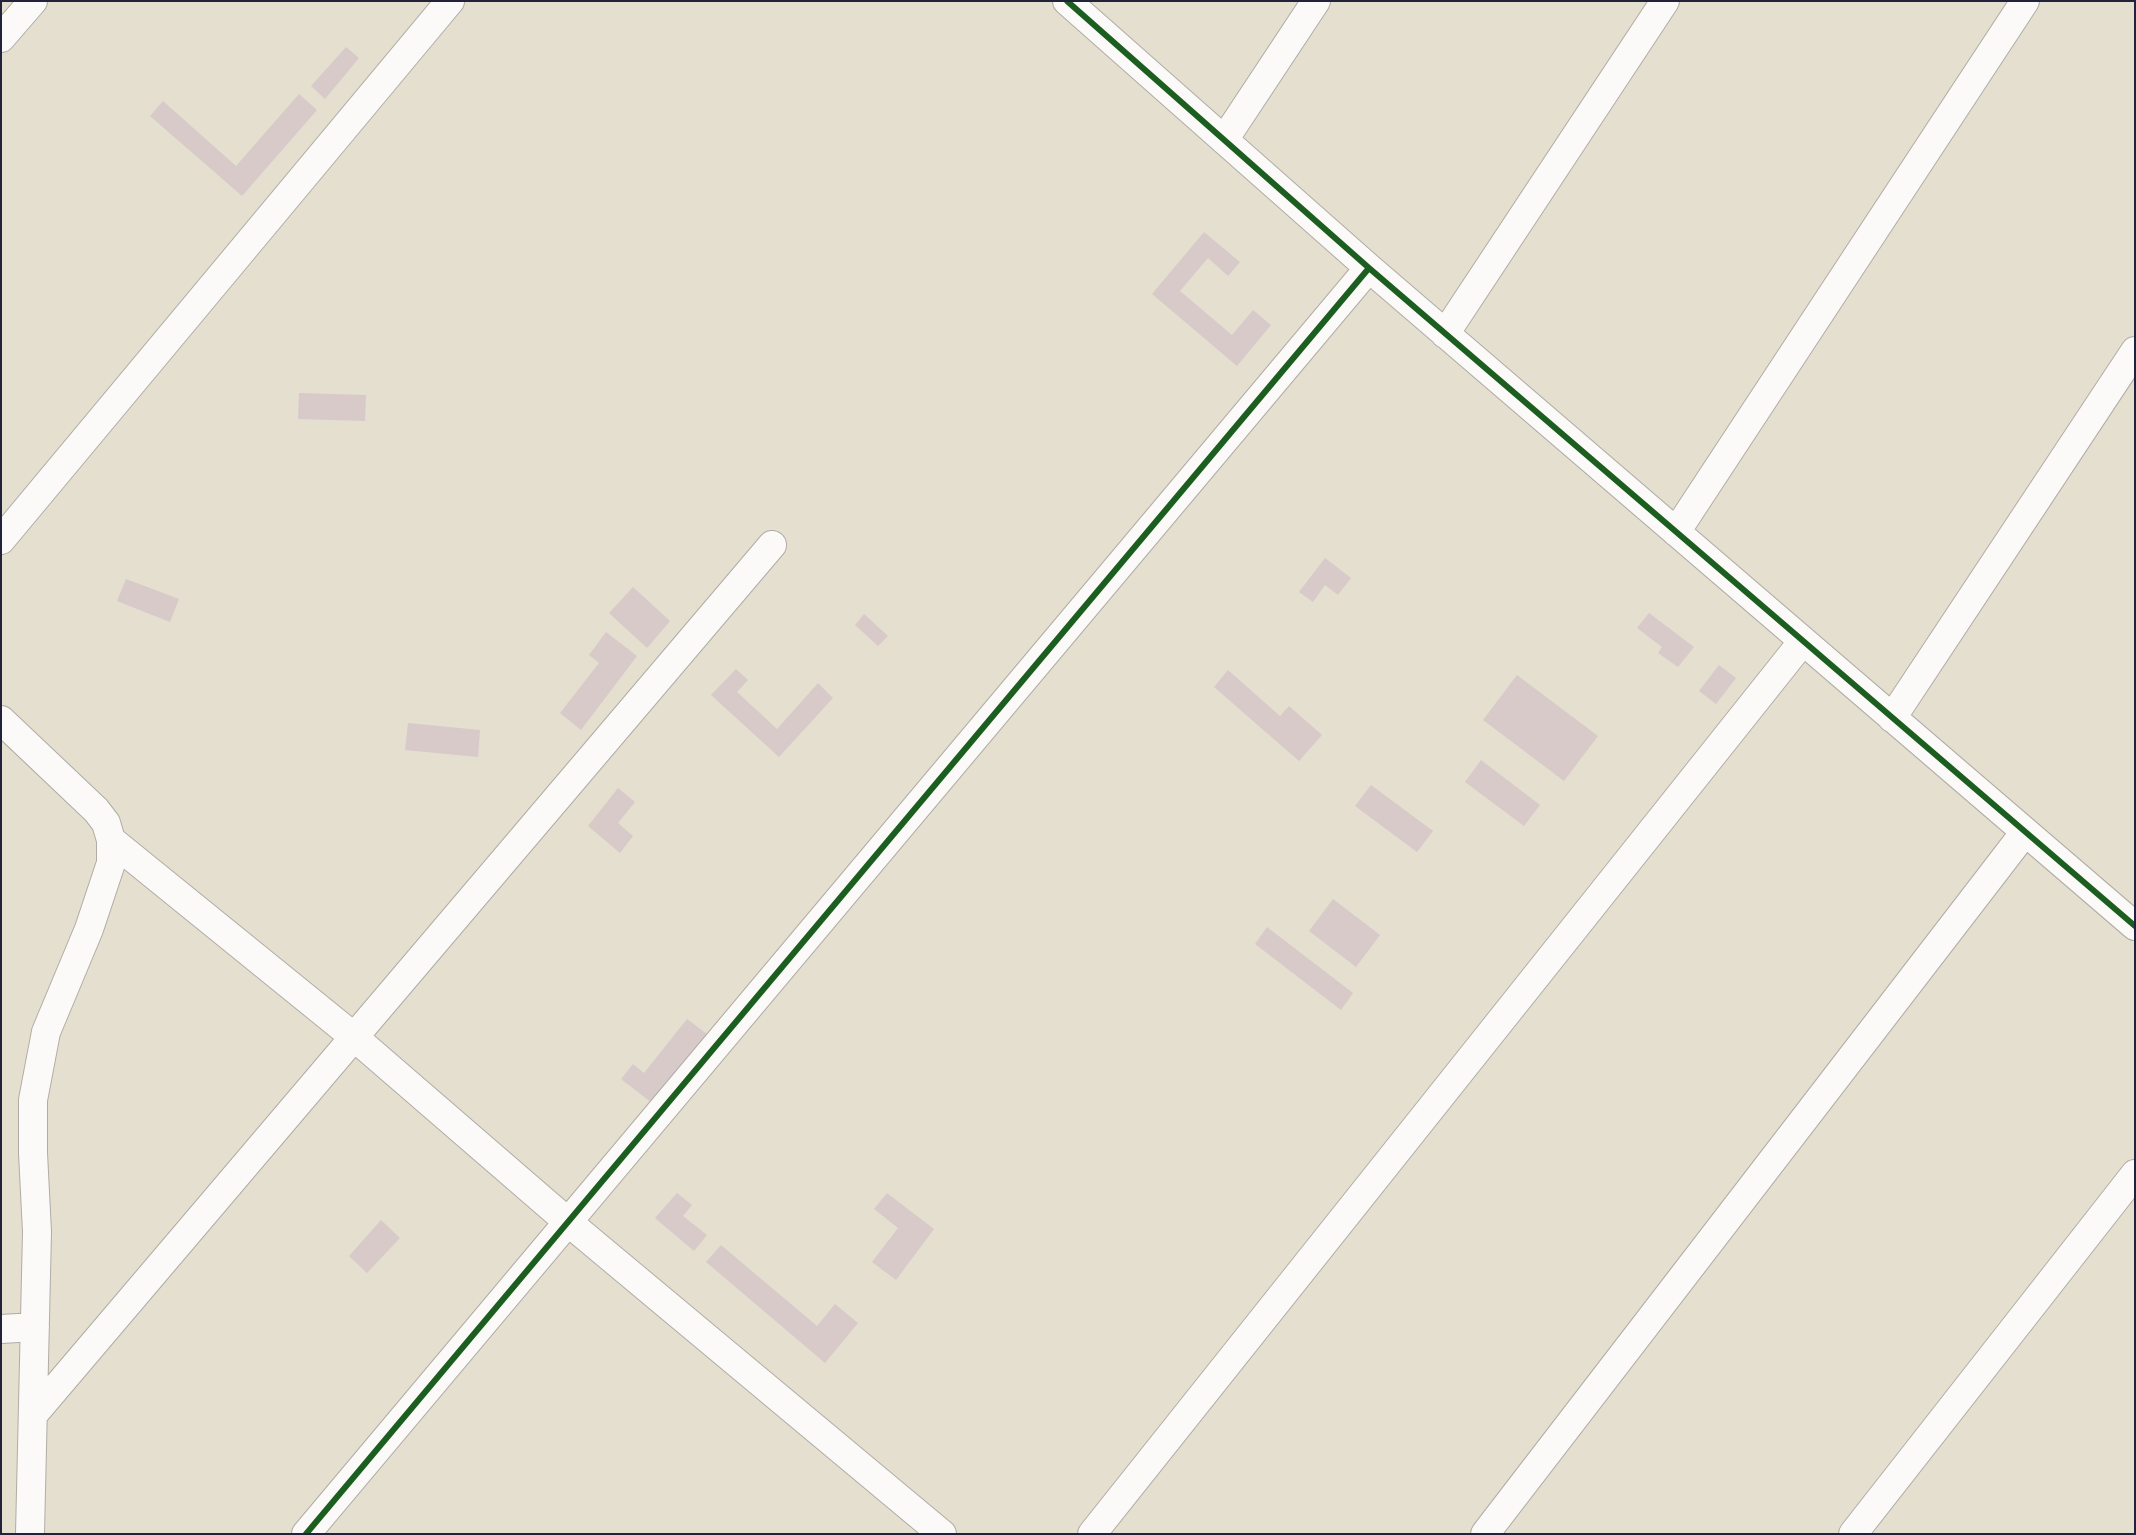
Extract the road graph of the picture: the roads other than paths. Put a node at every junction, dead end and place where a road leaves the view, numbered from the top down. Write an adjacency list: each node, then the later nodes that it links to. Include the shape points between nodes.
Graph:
1 (33, 1): 7 (street)
2 (450, 1): 13 (street)
3 (1067, 1): 8 (street)
4 (1316, 1): 8 (street)
5 (1665, 1): 10 (street)
6 (2026, 1): 12 (street)
7 (1, 38)
8 (1224, 140): 9 (street)
9 (1369, 268): 10 (street); 23 (street)
10 (1445, 334): 12 (street)
11 (2135, 352): 16 (street)
12 (1676, 532): 15 (street)
13 (1, 540)
14 (772, 545): 21 (street)
15 (1803, 641): 16 (street); 30 (street)
16 (1892, 718): 18 (street)
17 (1, 720): 19 (street, via 96,810 106,823)
18 (2025, 832): 20 (street); 31 (street)
19 (111, 840): 21 (street); 24 (street, via 110,863 88,929 46,1032 33,1100 37,1232)
20 (2132, 917)
21 (354, 1037): 23 (street); 26 (street)
22 (2135, 1174): 32 (street)
23 (568, 1222): 28 (street); 29 (street)
24 (35, 1327): 25 (street); 26 (street)
25 (1, 1329)
26 (33, 1415): 27 (street)
27 (30, 1534)
28 (306, 1534)
29 (942, 1534)
30 (1092, 1534)
31 (1485, 1534)
32 (1854, 1534)

